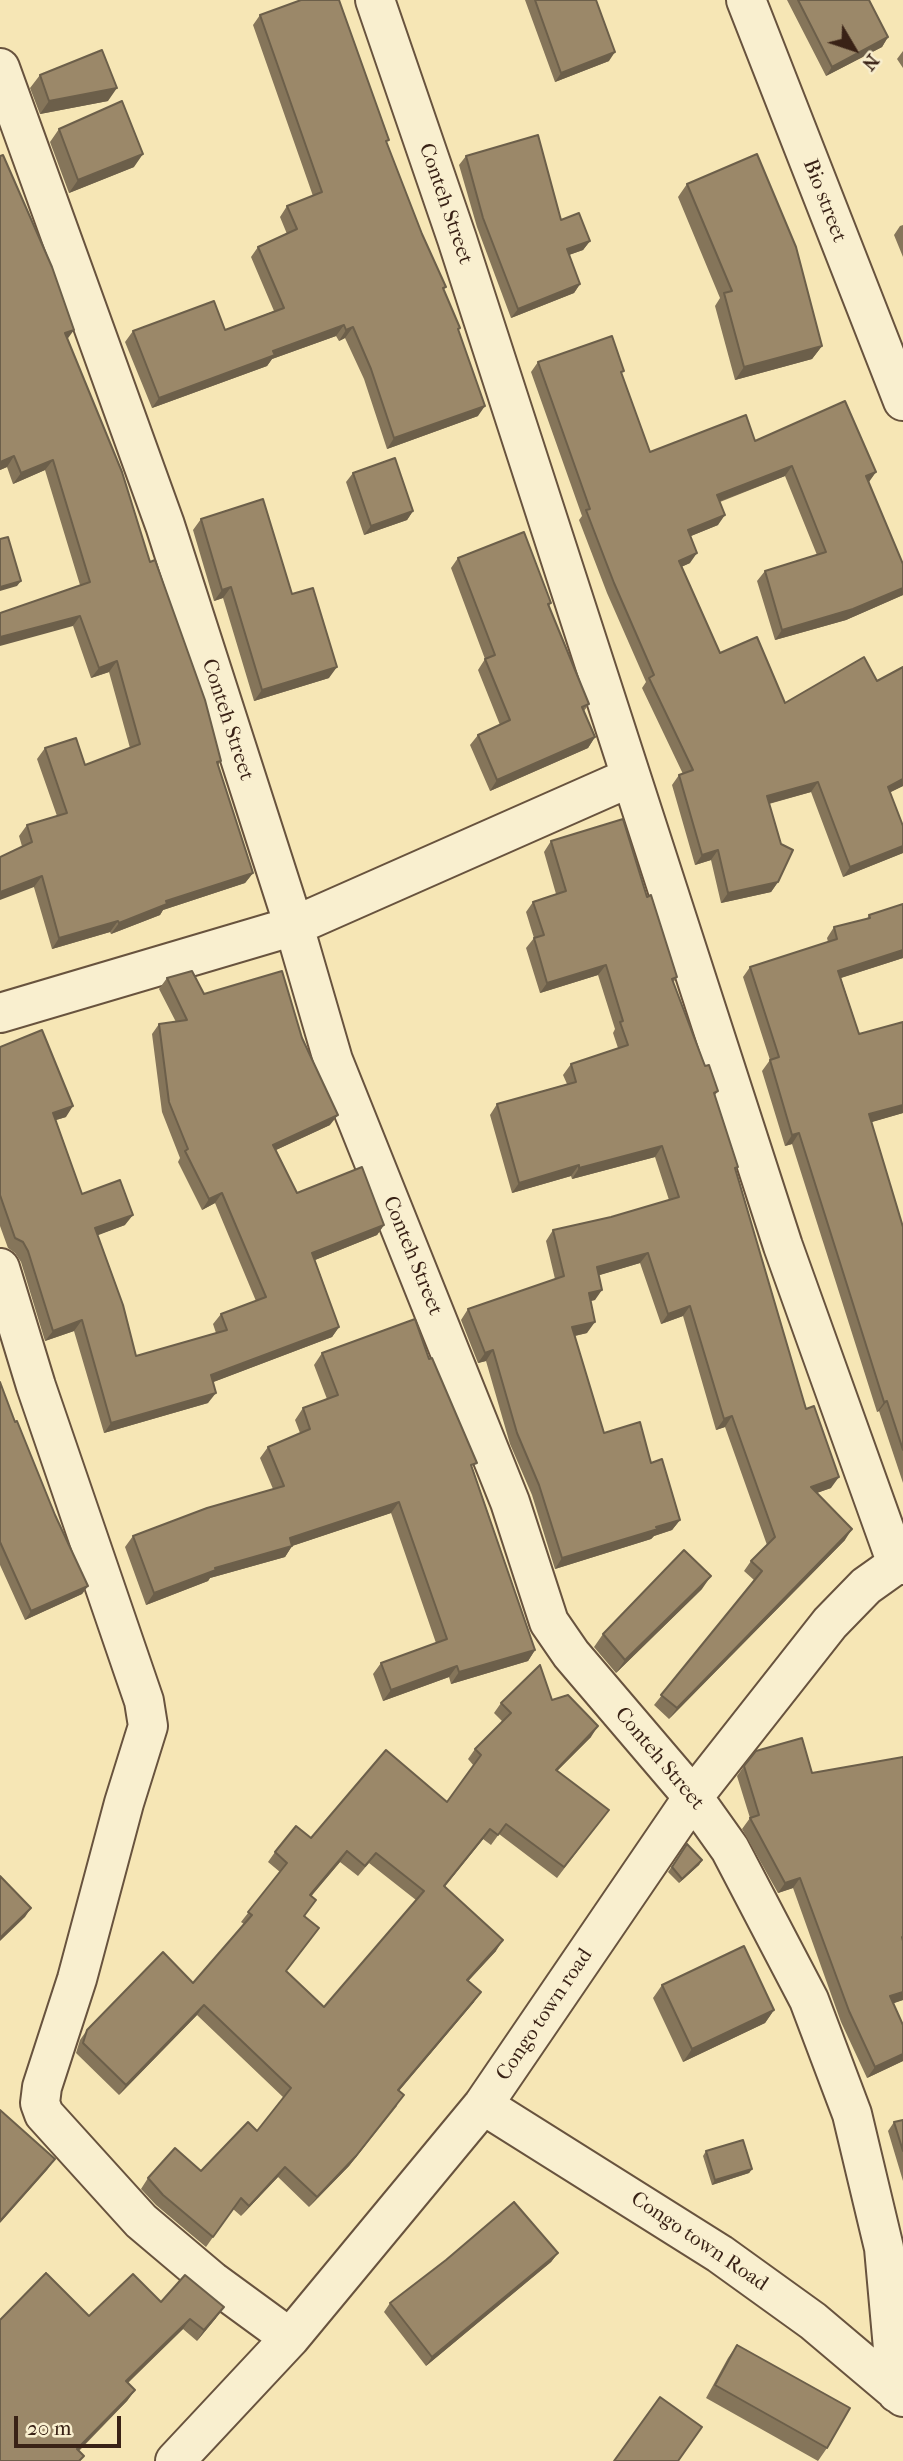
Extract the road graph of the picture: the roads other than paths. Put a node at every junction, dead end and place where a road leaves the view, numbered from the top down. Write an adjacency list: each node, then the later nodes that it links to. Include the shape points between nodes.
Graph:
1 (375, 0): 5 (street, Conteh Street)
2 (746, 0): 4 (street, Bio street)
3 (0, 68): 6 (street, Conteh Street, via 165,525)
4 (903, 401)
5 (631, 777): 6 (street); 9 (street, Conteh Street, via 783,1246)
6 (294, 926): 7 (street); 10 (street, Conteh Street, via 333,1060 510,1502 549,1622)
7 (0, 1013)
8 (0, 1268): 12 (street, via 144,1701 148,1727 40,2104 44,2114 141,2221)
9 (900, 1564): 10 (street, Congo town road, via 866,1586 830,1623)
10 (692, 1797): 11 (street, Congo town road); 13 (street, Conteh Street, via 730,1849 809,2000 852,2114 884,2248)
11 (484, 2105): 12 (street, Congo town road); 13 (street, Congo town Road, via 720,2254 813,2321)
12 (290, 2338): 14 (street, Congo town road)
13 (900, 2395)
14 (175, 2461)

